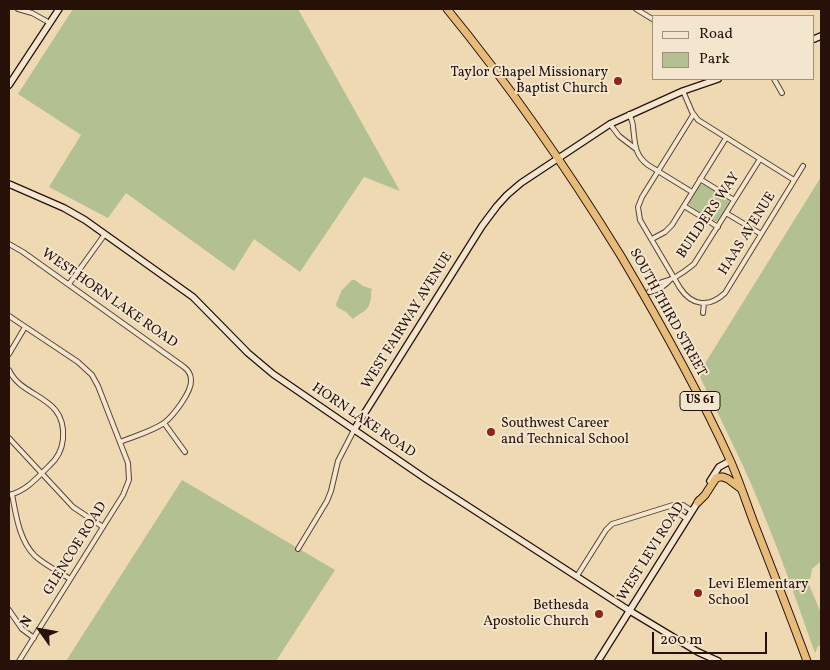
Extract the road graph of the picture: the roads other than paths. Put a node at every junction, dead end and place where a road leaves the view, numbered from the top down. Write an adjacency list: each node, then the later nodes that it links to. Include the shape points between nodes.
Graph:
1 (18, 9): 6 (street)
2 (60, 9): 6 (main road)
3 (447, 9): 19 (highway, SOUTH THIRD STREET / US 61, via 487,58)
4 (638, 9): 5 (street)
5 (652, 19)
6 (50, 23): 9 (main road)
7 (715, 80): 10 (main road, WEST FAIRWAY AVENUE)
8 (775, 80): 11 (street)
9 (9, 84)
10 (683, 91): 12 (main road, WEST FAIRWAY AVENUE); 13 (street)
11 (782, 93)
12 (629, 114): 14 (main road, WEST FAIRWAY AVENUE); 15 (street)
13 (693, 115): 16 (street); 22 (street)
14 (610, 124): 17 (street); 19 (main road, WEST FAIRWAY AVENUE)
15 (634, 135): 17 (street); 18 (street)
16 (726, 138): 20 (street); 23 (street)
17 (625, 140): 18 (street)
18 (636, 149): 22 (street, via 644,162)
19 (558, 158): 37 (highway, SOUTH THIRD STREET / US 61); 45 (main road, WEST FAIRWAY AVENUE, via 521,183 490,214)
20 (760, 159): 24 (street); 27 (street, BUILDERS WAY)
21 (803, 166): 24 (street, HAAS AVENUE)
22 (658, 171): 26 (street); 33 (street, via 638,207 640,220)
23 (700, 179): 26 (street); 27 (street)
24 (794, 180): 32 (street, HAAS AVENUE)
25 (9, 184): 31 (main road, HORN LAKE ROAD, via 64,208)
26 (692, 192): 28 (street)
27 (734, 200): 29 (street, BUILDERS WAY)
28 (684, 206): 30 (street); 33 (street, via 665,232)
29 (726, 213): 30 (street, BUILDERS WAY); 32 (street)
30 (718, 227): 35 (street, BUILDERS WAY, via 694,264)
31 (105, 234): 36 (street); 45 (main road, HORN LAKE ROAD, via 193,297 265,368)
32 (760, 234): 38 (street, HAAS AVENUE, via 725,293)
33 (652, 240): 35 (street)
34 (9, 244): 36 (street, WEST HORN LAKE ROAD)
35 (672, 278): 37 (street, BUILDERS WAY); 38 (street, via 686,296)
36 (70, 284): 44 (street, WEST HORN LAKE ROAD, via 188,371 191,378 187,394)
37 (647, 293): 49 (highway, SOUTH THIRD STREET / US 61)
38 (704, 303): 39 (street)
39 (703, 313)
40 (9, 316): 41 (street, GLENCOE ROAD)
41 (25, 327): 42 (street); 47 (street, GLENCOE ROAD, via 90,372)
42 (9, 354)
43 (9, 370): 50 (street, via 16,381 52,406 62,423 60,451)
44 (164, 423): 47 (street); 48 (street)
45 (354, 430): 58 (street, WEST FAIRWAY AVENUE, via 338,461 329,498); 59 (main road, HORN LAKE ROAD)
46 (9, 438): 50 (street)
47 (120, 442): 57 (street, GLENCOE ROAD, via 128,463 129,480)
48 (185, 452)
49 (730, 461): 51 (highway, SOUTH THIRD STREET / US 61); 53 (main road, WEST LEVI ROAD, via 719,466)
50 (41, 474): 52 (street, via 26,487); 57 (street, via 73,508)
51 (741, 488): 53 (highway, via 723,477 716,478); 67 (highway, SOUTH THIRD STREET / US 61)
52 (10, 494): 60 (street, via 28,548 40,560)
53 (698, 502): 55 (main road, WEST LEVI ROAD)
54 (677, 506): 55 (street, via 683,505); 56 (street, via 678,513); 59 (street, via 612,524)
55 (692, 511): 56 (main road, WEST LEVI ROAD)
56 (688, 519): 62 (main road, WEST LEVI ROAD)
57 (103, 527): 60 (street, GLENCOE ROAD)
58 (298, 549)
59 (577, 576): 62 (main road, HORN LAKE ROAD)
60 (70, 579): 63 (street, GLENCOE ROAD)
61 (9, 610): 63 (street, via 22,629)
62 (630, 611): 65 (main road, WEST LEVI ROAD); 66 (main road, HORN LAKE ROAD)
63 (34, 638): 64 (street, GLENCOE ROAD)
64 (19, 661)
65 (598, 661)
66 (718, 661)
67 (807, 661)

